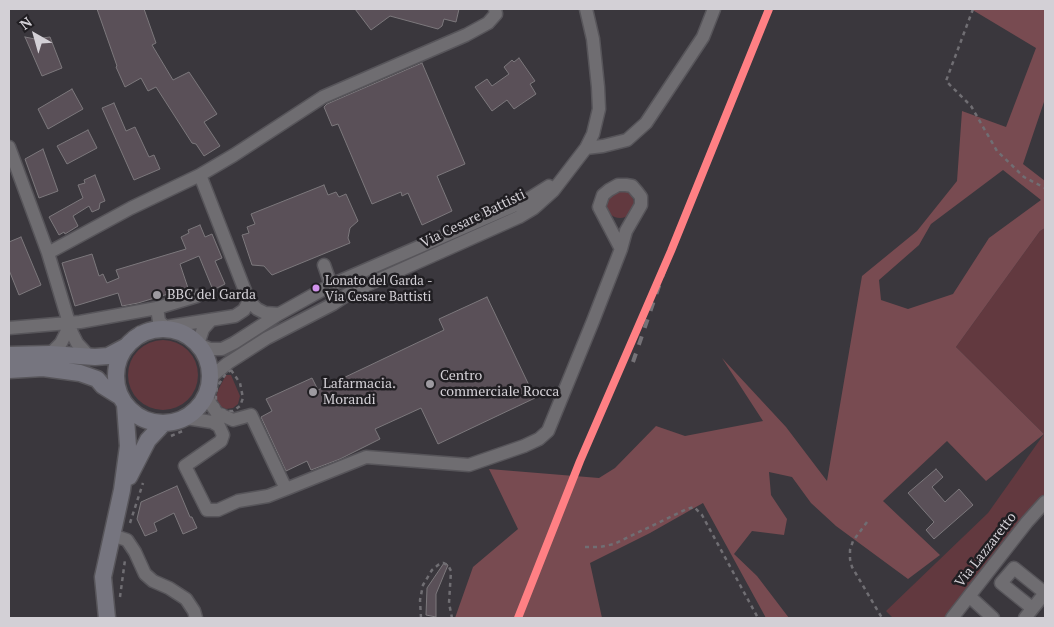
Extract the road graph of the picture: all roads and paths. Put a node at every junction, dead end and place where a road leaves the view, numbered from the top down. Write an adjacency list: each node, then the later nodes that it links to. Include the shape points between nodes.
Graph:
1 (495, 9): 8 (street, via 496,14 481,27 323,97)
2 (586, 9): 6 (street, via 599,109)
3 (714, 9): 6 (street, via 702,37 646,123 627,140)
4 (973, 9): 9 (path, via 946,80 971,106 997,151 1024,177)
5 (9, 147): 11 (street)
6 (586, 148): 7 (street)
7 (574, 166): 13 (street, Via Cesare Battisti, via 525,201); 21 (street, Via Cesare Battisti, via 553,191 520,216 373,281)
8 (200, 175): 11 (street); 15 (street)
9 (1045, 188)
10 (621, 249): 10 (street, via 626,231 641,205 641,197 632,186 626,185 618,185 603,195 599,208); 37 (street, via 548,431 539,439 469,465 366,457)
11 (48, 253): 19 (street)
12 (324, 264): 13 (street)
13 (332, 285): 17 (street, Via Cesare Battisti); 21 (street, via 330,296 292,318)
14 (197, 296): 16 (street)
15 (249, 301): 17 (street, via 265,313); 18 (street, via 235,316)
16 (157, 308): 19 (street, via 80,322); 20 (street, via 159,321)
17 (279, 314): 23 (street, Via Cesare Battisti, via 222,349)
18 (211, 320): 20 (street); 23 (street, via 203,329)
19 (69, 321): 22 (street); 26 (street, via 61,343); 27 (street, via 76,343)
20 (165, 327): 23 (main road, via 189,336); 24 (main road, via 145,332)
21 (288, 327): 30 (street, Via Cesare Battisti)
22 (9, 328)
23 (198, 344): 30 (main road, via 210,365)
24 (125, 347): 27 (main road, via 108,356); 32 (main road, via 116,371)
25 (9, 354): 26 (main road)
26 (50, 354): 27 (main road)
27 (89, 356)
28 (9, 370): 32 (main road, via 43,368 80,373 97,379)
29 (231, 370): 29 (path, via 217,387 216,402 220,409 226,411 240,406 244,398)
30 (211, 377): 31 (main road)
31 (206, 397): 34 (main road); 37 (street, via 217,413 233,420 251,415)
32 (122, 400): 33 (main road, via 142,419); 38 (main road, via 128,446)
33 (163, 424): 34 (main road); 38 (main road, via 148,440)
34 (186, 424): 35 (path); 37 (street, via 212,422 219,426 223,435 221,441 185,466 207,510 218,510 238,501)
35 (164, 442)
36 (144, 480): 41 (path, via 128,529)
37 (286, 489)
38 (122, 490): 41 (main road)
39 (1045, 502): 43 (street, Via Lazzaretto)
40 (867, 522): 50 (path, via 853,541 850,559)
41 (120, 537): 44 (path); 45 (main road, via 103,577); 46 (street, via 134,552 144,574 186,599)
42 (585, 547): 49 (path, via 614,544 694,507)
43 (969, 596): 51 (street, Via Lazzaretto); 52 (street)
44 (119, 606)
45 (107, 618)
46 (196, 618)
47 (421, 618): 48 (path, via 420,600 424,585 432,570 443,563 451,571 449,603)
48 (452, 618)
49 (758, 618)
50 (882, 618)
51 (952, 618)
52 (993, 618)

